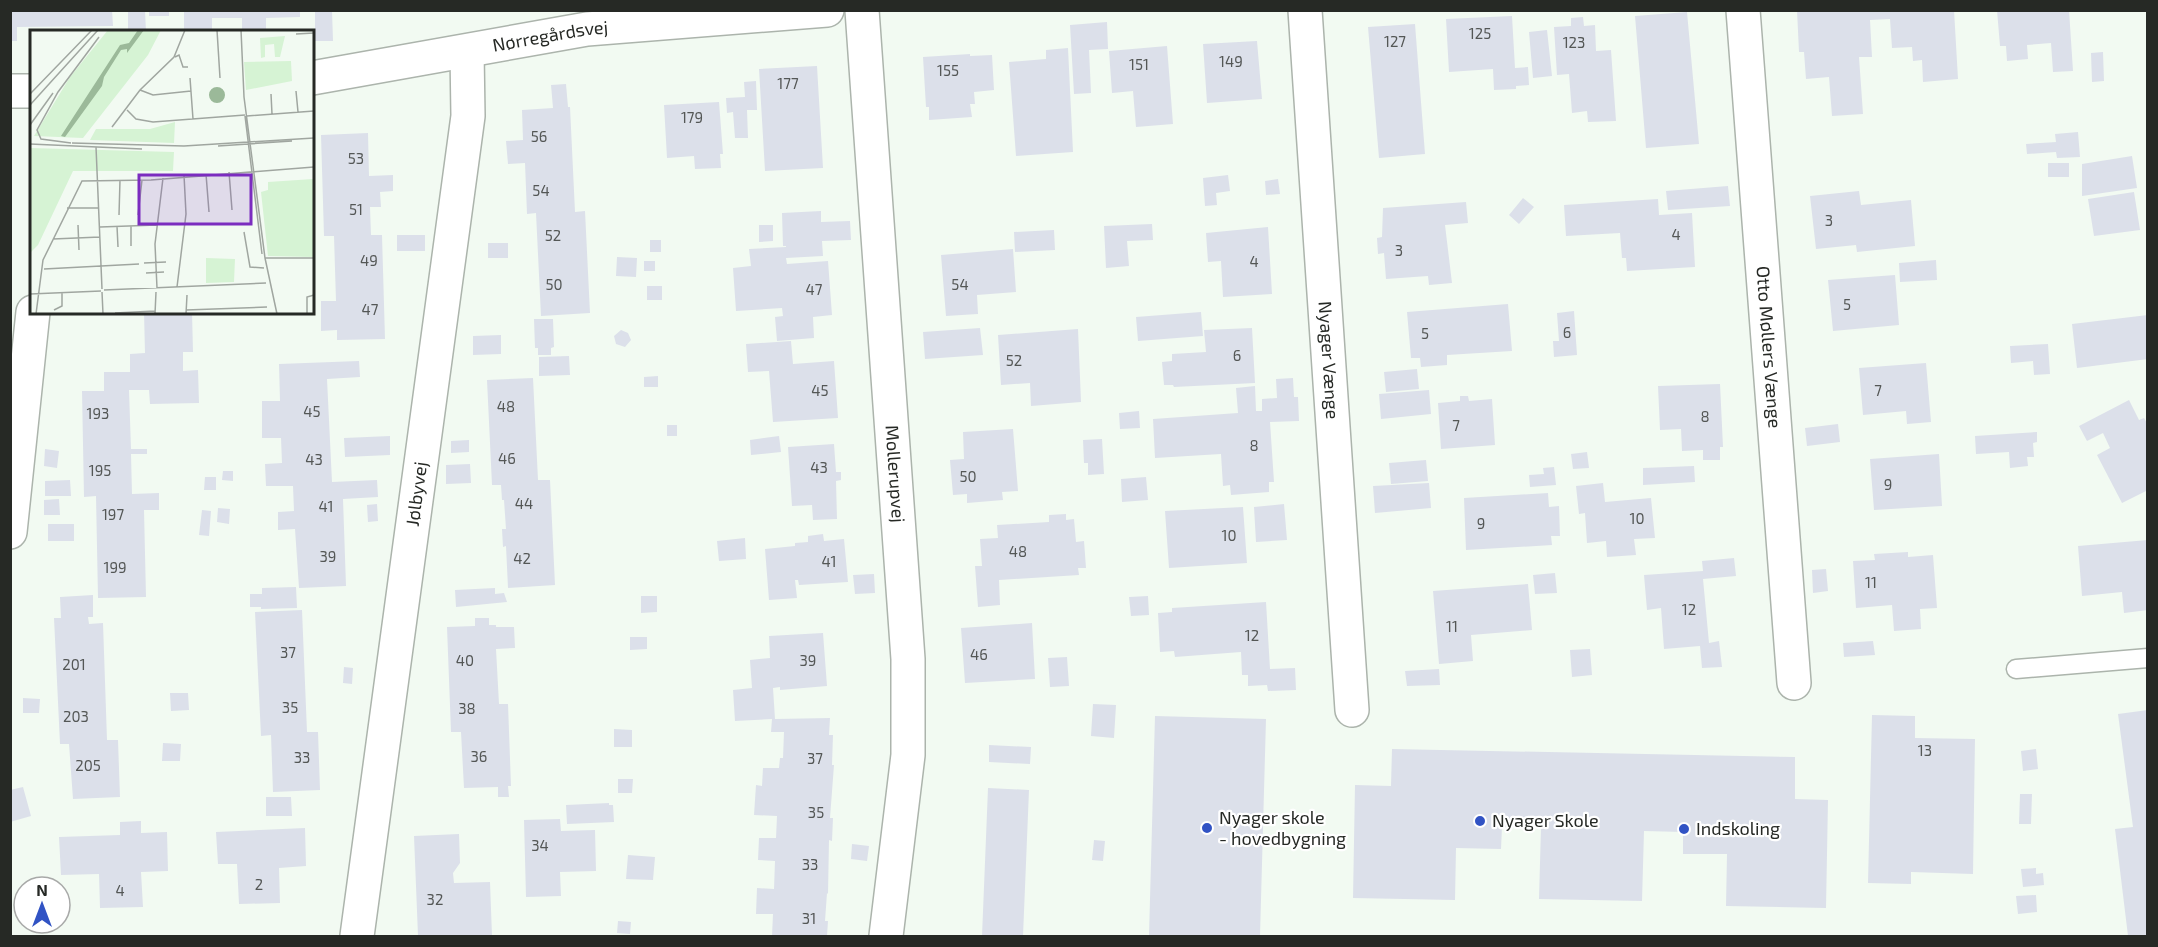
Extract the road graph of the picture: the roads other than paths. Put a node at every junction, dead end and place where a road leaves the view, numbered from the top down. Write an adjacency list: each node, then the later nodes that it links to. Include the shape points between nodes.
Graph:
1 (827, 10): 5 (street, Nørregårdsvej, via 587,29)
2 (862, 10): 16 (street, Mollerupvej, via 909,659 909,755)
3 (1305, 10): 14 (street, Nyager Vænge)
4 (1743, 10): 13 (street, Otto Møllers Vænge)
5 (467, 52): 6 (street, Nørregårdsvej); 15 (street, Jølbyvej, via 468,116)
6 (314, 78)
7 (10, 91): 8 (street)
8 (30, 91)
9 (33, 314): 10 (street)
10 (10, 532)
11 (2148, 658): 12 (lane)
12 (2016, 669)
13 (1794, 683)
14 (1352, 710)
15 (357, 936)
16 (886, 936)

